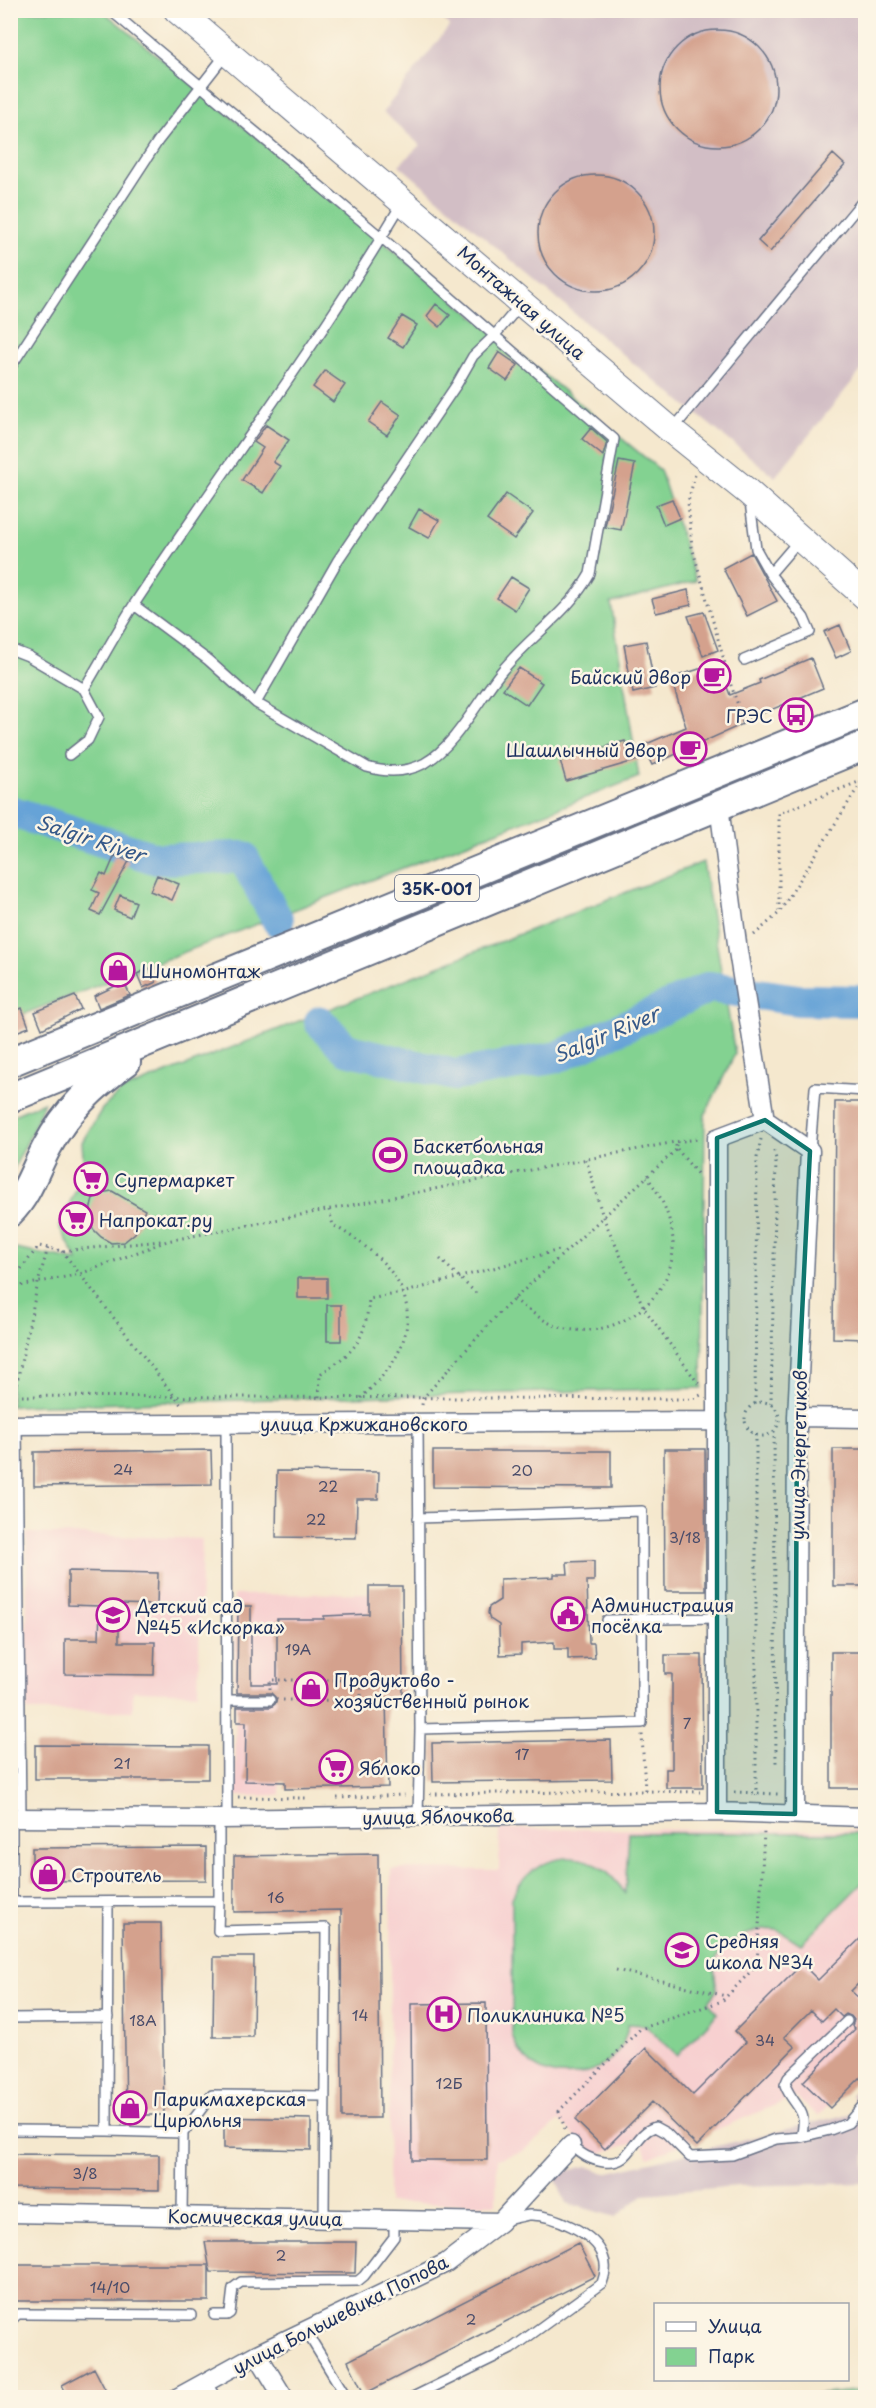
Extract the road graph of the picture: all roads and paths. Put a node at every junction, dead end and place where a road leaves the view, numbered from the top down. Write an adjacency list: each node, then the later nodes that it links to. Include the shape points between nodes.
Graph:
1 (110, 10): 4 (lane)
2 (177, 10): 3 (street, Монтажная улица)
3 (227, 52): 4 (lane); 6 (street, Монтажная улица)
4 (201, 86): 7 (lane); 10 (lane, via 158,141)
5 (866, 197): 11 (lane)
6 (403, 201): 7 (lane); 8 (street, Монтажная улица)
7 (382, 238): 9 (lane); 17 (lane)
8 (523, 302): 9 (lane); 11 (street, Монтажная улица)
9 (494, 336): 21 (lane, via 473,356 338,560); 21 (lane, via 614,439 590,574 580,591 502,670 451,740 423,764 387,773 367,766)
10 (10, 368)
11 (672, 431): 12 (street, Монтажная улица)
12 (701, 454): 13 (street, Монтажная улица); 23 (path, via 688,502 692,547)
13 (748, 492): 14 (street, Монтажная улица); 15 (lane, via 756,549)
14 (800, 539): 15 (lane); 16 (street, Монтажная улица)
15 (770, 574): 19 (lane, via 804,618 810,632)
16 (866, 597)
17 (134, 605): 20 (lane); 21 (lane, via 208,660)
18 (10, 649): 20 (lane)
19 (744, 660)
20 (84, 689): 25 (lane, via 99,717 88,740)
21 (256, 702)
22 (859, 713): 31 (main road, 35К-001)
23 (741, 714)
24 (866, 745): 27 (main road, 35К-001)
25 (69, 755)
26 (864, 780): 28 (path); 28 (path, via 779,813)
27 (719, 806): 29 (street); 30 (main road, 35К-001)
28 (779, 913): 29 (path)
29 (738, 951): 34 (street)
30 (159, 1037): 33 (main road, 35К-001); 43 (main road, via 104,1077 75,1105 47,1147 23,1197)
31 (17, 1060)
32 (866, 1091): 38 (lane, via 815,1088)
33 (10, 1098)
34 (765, 1120): 35 (street); 38 (street); 66 (path, via 757,1158); 67 (path, via 776,1159)
35 (717, 1138): 36 (path); 70 (street)
36 (675, 1142): 37 (path); 39 (path)
37 (677, 1149): 40 (path); 41 (path)
38 (810, 1150): 68 (street, улица Энергетиков)
39 (586, 1159): 42 (path); 44 (path)
40 (647, 1177): 44 (path); 58 (path, via 659,1192 673,1241 670,1265 658,1291)
41 (702, 1179)
42 (329, 1209): 45 (path); 55 (path, via 333,1225 385,1262)
43 (10, 1212)
44 (603, 1217): 48 (path); 58 (path)
45 (167, 1241): 47 (path); 50 (path)
46 (48, 1248): 47 (path); 52 (path, via 39,1246); 53 (path)
47 (62, 1251): 50 (path)
48 (562, 1254): 51 (path, via 559,1250); 57 (path)
49 (440, 1259): 51 (path)
50 (80, 1274): 53 (path); 61 (path)
51 (459, 1277): 55 (path); 56 (path)
52 (10, 1283)
53 (38, 1283): 54 (path); 62 (path)
54 (10, 1288)
55 (402, 1293): 63 (path, via 369,1299 367,1323 357,1346 320,1374); 64 (path, via 406,1329 399,1352)
56 (478, 1295)
57 (514, 1299): 58 (path, via 557,1326 580,1330 601,1330); 65 (path)
58 (644, 1308): 60 (path)
59 (704, 1381): 60 (path)
60 (704, 1393): 65 (path, via 693,1399)
61 (174, 1395): 62 (path); 63 (path); 72 (path)
62 (12, 1396)
63 (319, 1397): 64 (path)
64 (361, 1398): 65 (path)
65 (423, 1398): 71 (path)
66 (755, 1404): 67 (path); 76 (path, via 748,1409 745,1420 749,1430)
67 (771, 1404): 75 (path, via 778,1415)
68 (797, 1417): 69 (street); 97 (street, улица Энергетиков)
69 (866, 1418)
70 (718, 1421): 71 (street, улица Кржижановского); 79 (street)
71 (418, 1422): 74 (street, улица Кржижановского); 77 (lane)
72 (194, 1423): 73 (street, улица Кржижановского); 74 (street, улица Кржижановского)
73 (14, 1425): 78 (lane)
74 (226, 1425): 83 (lane)
75 (774, 1431): 76 (path, via 765,1436); 89 (path)
76 (756, 1434): 96 (path, via 755,1793)
77 (418, 1518): 81 (lane, via 642,1511); 88 (lane)
78 (15, 1618): 100 (lane)
79 (717, 1618): 81 (lane); 95 (street)
80 (607, 1620): 81 (lane)
81 (642, 1620): 87 (lane)
82 (270, 1680): 85 (path, via 361,1680)
83 (227, 1700): 84 (lane); 92 (lane)
84 (270, 1700): 85 (path)
85 (360, 1700): 86 (path, via 408,1700)
86 (408, 1712)
87 (642, 1723): 88 (lane); 91 (path, via 645,1791)
88 (420, 1729): 91 (lane)
89 (776, 1771)
90 (776, 1783): 96 (path, via 776,1794)
91 (419, 1794): 94 (path); 98 (lane)
92 (227, 1797): 93 (path); 101 (lane)
93 (309, 1798)
94 (332, 1798)
95 (717, 1812): 96 (street, улица Яблочкова); 98 (street, улица Яблочкова)
96 (765, 1812): 97 (street, улица Яблочкова); 106 (path, via 757,1965)
97 (795, 1815): 99 (street, улица Яблочкова)
98 (418, 1816): 101 (street, улица Яблочкова)
99 (866, 1816)
100 (14, 1818): 101 (street, улица Яблочкова); 103 (lane)
101 (223, 1819): 102 (lane)
102 (219, 1901): 104 (lane); 110 (lane, via 218,1931 326,1928)
103 (11, 1902): 104 (lane)
104 (108, 1902): 107 (lane)
105 (616, 1970): 106 (path)
106 (726, 1996): 116 (path, via 722,2001 640,2029 559,2111)
107 (108, 2017): 108 (lane); 113 (lane)
108 (10, 2018)
109 (847, 2021): 115 (lane, via 785,2085 801,2108 805,2123)
110 (325, 2096): 114 (lane, via 212,2095); 119 (lane)
111 (866, 2102): 115 (lane, via 848,2123)
112 (10, 2130): 113 (lane)
113 (107, 2131): 114 (lane)
114 (183, 2133): 118 (lane)
115 (801, 2137): 116 (lane, via 776,2139 732,2155 703,2158 690,2157 655,2127 626,2157 613,2163 594,2160)
116 (571, 2145): 121 (street, улица Большевика Попова)
117 (10, 2212): 118 (street, Космическая улица)
118 (182, 2216): 119 (street, Космическая улица)
119 (324, 2218): 120 (street, Космическая улица)
120 (394, 2220): 121 (street, Космическая улица); 123 (lane, via 394,2237 358,2281 241,2282 233,2288 230,2313)
121 (500, 2222): 125 (street, улица Большевика Попова, via 446,2263); 133 (lane, via 529,2215 561,2221 586,2235 603,2255 606,2273 602,2283 511,2349)
122 (191, 2315): 124 (lane, via 18,2314)
123 (214, 2315)
124 (10, 2321)
125 (306, 2331): 126 (street, улица Большевика Попова); 132 (lane)
126 (257, 2354): 128 (street, улица Большевика Попова); 131 (street)
127 (10, 2388): 129 (lane)
128 (211, 2390): 130 (street, улица Большевика Попова)
129 (11, 2397)
130 (177, 2397)
131 (284, 2397)
132 (347, 2397)
133 (411, 2397)

